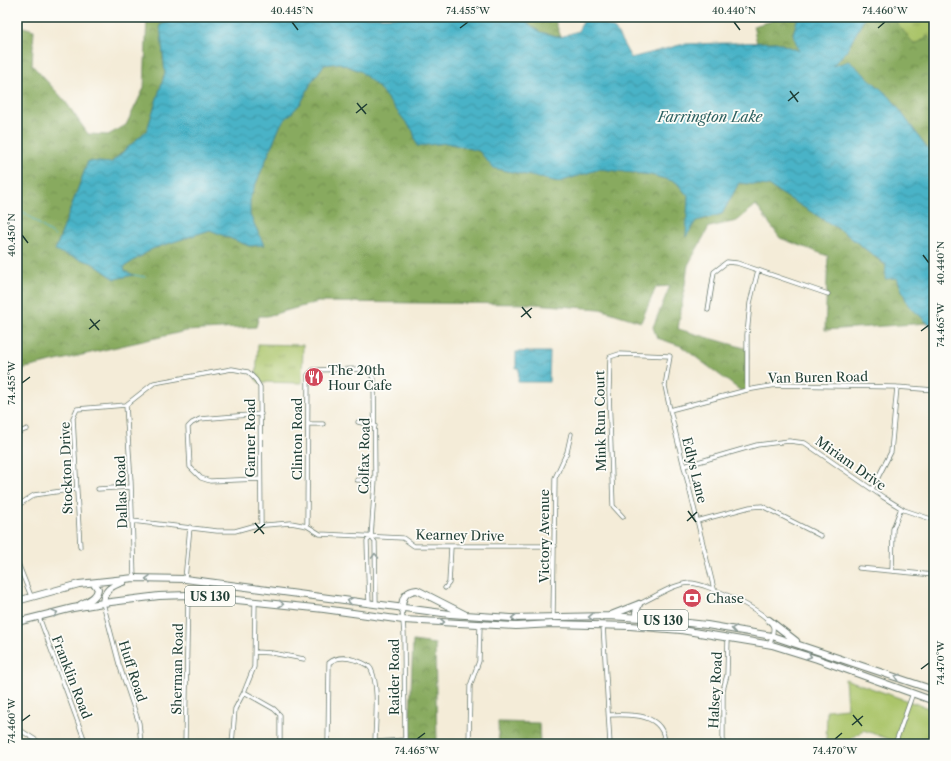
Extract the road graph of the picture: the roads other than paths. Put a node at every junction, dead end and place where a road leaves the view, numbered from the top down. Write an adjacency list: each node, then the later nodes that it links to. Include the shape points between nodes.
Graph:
1 (758, 270): 2 (street); 3 (street, via 727,262 718,267 714,272); 7 (street, via 750,303 747,335)
2 (828, 294)
3 (708, 310)
4 (670, 356): 10 (street, Edlys Lane, via 665,386); 29 (street, Mink Run Court, via 619,354 610,357 612,506)
5 (372, 375): 13 (street, Clinton Road, via 368,370 362,369 313,370 308,375); 15 (street, Colfax Road)
6 (897, 387): 7 (street, Van Buren Road, via 777,385); 8 (street, Van Buren Road); 26 (street, via 892,452)
7 (747, 390): 10 (street, Van Buren Road)
8 (934, 390)
9 (126, 405): 11 (street, Garner Road, via 154,383 232,369 248,372 256,380 260,387); 23 (street, Dallas Road); 24 (street, Stockton Drive, via 77,409 74,413)
10 (670, 410): 19 (street, Edlys Lane)
11 (261, 414): 20 (street, Garner Road); 20 (street, via 200,419 188,427 190,467 201,478 210,481)
12 (358, 422): 15 (street)
13 (308, 424): 14 (street); 34 (street, Clinton Road)
14 (323, 424)
15 (375, 426): 22 (street, Colfax Road)
16 (27, 429): 17 (street)
17 (17, 433)
18 (571, 434): 38 (street, Victory Avenue, via 567,452 555,478)
19 (684, 466): 26 (street, Miriam Drive, via 757,445 789,441 805,443); 32 (street, Edlys Lane)
20 (260, 479): 33 (street, Garner Road)
21 (357, 480): 22 (street)
22 (375, 480): 37 (street, Colfax Road)
23 (131, 486): 25 (street); 31 (street, Dallas Road)
24 (76, 489): 27 (street, via 34,495); 39 (street, Stockton Drive)
25 (98, 489)
26 (872, 489): 28 (street, Miriam Drive)
27 (17, 506)
28 (901, 508): 30 (street, Miriam Drive); 43 (street, via 893,529)
29 (623, 517)
30 (934, 520)
31 (132, 521): 35 (street, Kearney Drive); 45 (street, Dallas Road)
32 (697, 521): 36 (street, via 762,506); 49 (street, Edlys Lane)
33 (261, 525): 34 (street, Kearney Drive, via 291,523); 35 (street, Kearney Drive, via 236,531)
34 (306, 526): 37 (street, Kearney Drive, via 320,534)
35 (190, 527): 46 (street)
36 (821, 536)
37 (371, 537): 40 (street, Kearney Drive, via 403,538 414,546); 55 (street, Colfax Road, via 367,541); 57 (street, Colfax Road, one-way to 37, via 375,542)
38 (555, 546): 40 (street, Kearney Drive); 66 (street, Victory Avenue)
39 (80, 547)
40 (450, 547): 48 (street, via 449,583)
41 (17, 561): 51 (street)
42 (859, 568): 43 (street)
43 (892, 571): 44 (street)
44 (934, 575)
45 (134, 578): 46 (highway, US 130, one-way to 45); 47 (highway, US 130); 54 (highway, via 110,588 104,594)
46 (185, 579): 55 (highway, US 130, one-way to 46)
47 (94, 583): 51 (highway, US 130, via 79,584); 58 (highway, via 98,592 94,597)
48 (445, 588)
49 (714, 589): 56 (street, via 688,583); 65 (street, via 756,610)
50 (188, 595): 53 (highway, US 130); 54 (highway, US 130); 88 (street, Sherman Road)
51 (31, 596): 52 (highway, US 130)
52 (17, 601)
53 (255, 601): 64 (highway, US 130, one-way to 64); 74 (street)
54 (103, 603): 58 (highway, US 130); 87 (street, Huff Road, via 118,664 139,723)
55 (369, 604): 57 (highway, US 130)
56 (639, 604): 61 (highway); 63 (highway, via 636,612)
57 (376, 605): 59 (highway, US 130)
58 (73, 608): 62 (highway, US 130, one-way to 58)
59 (402, 609): 60 (highway, US 130); 60 (highway, via 404,596 417,590); 64 (street, Raider Road)
60 (467, 616): 66 (highway, US 130, one-way to 60)
61 (609, 616): 63 (highway, US 130); 66 (highway, US 130, one-way to 66)
62 (38, 617): 67 (highway, US 130); 86 (street, Franklin Road)
63 (641, 618): 70 (highway, US 130, one-way to 63, via 707,625)
64 (403, 620): 68 (highway, US 130, one-way to 68); 82 (street, Raider Road)
65 (769, 620): 70 (street, via 773,627); 73 (highway)
66 (553, 621): 68 (highway, US 130, via 516,626); 69 (highway, US 130)
67 (17, 622)
68 (480, 625): 91 (street, via 479,661 470,686)
69 (604, 625): 71 (highway, US 130, via 681,630); 80 (street)
70 (772, 636): 72 (street); 73 (highway, US 130)
71 (728, 637): 72 (highway, US 130); 94 (street, Halsey Road, via 727,675 723,690)
72 (771, 645): 78 (highway, US 130, one-way to 78)
73 (802, 645): 76 (highway, US 130, one-way to 73)
74 (255, 652): 75 (street); 77 (street, via 254,667)
75 (304, 659)
76 (934, 690)
77 (244, 692): 83 (street, via 235,709); 89 (street, via 280,715)
78 (913, 693): 79 (highway, US 130); 95 (street)
79 (934, 700)
80 (609, 715): 92 (street); 93 (street, via 645,716 660,728)
81 (17, 728): 85 (street)
82 (405, 742): 84 (street)
83 (232, 743): 88 (street)
84 (375, 743): 90 (street, via 376,684 371,668 350,658 334,659 329,663)
85 (42, 744)
86 (86, 744)
87 (141, 744)
88 (185, 744)
89 (280, 744)
90 (328, 744)
91 (469, 744)
92 (610, 744)
93 (665, 744)
94 (723, 744)
95 (895, 744)

